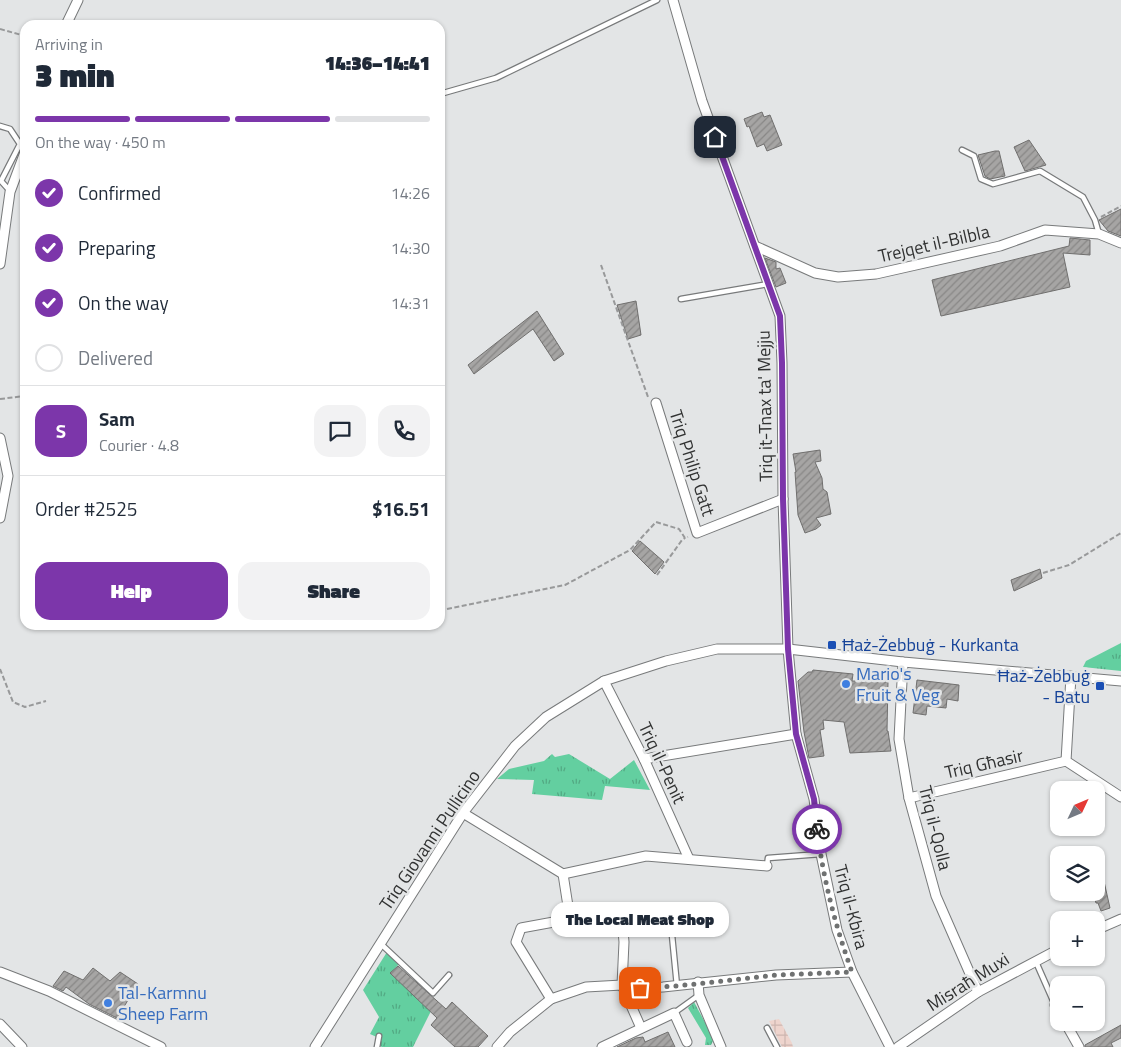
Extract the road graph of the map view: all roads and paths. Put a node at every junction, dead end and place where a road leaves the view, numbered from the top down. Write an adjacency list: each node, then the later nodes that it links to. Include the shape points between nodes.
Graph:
1 (78, 0): 4 (street)
2 (657, 0): 7 (lane, via 496,78)
3 (674, 0): 16 (street, Triq it-Tnax ta' Mejju, via 702,101)
4 (68, 20)
5 (0, 29): 6 (path)
6 (20, 35)
7 (445, 93)
8 (0, 126): 11 (lane, via 10,129 20,144 1,181)
9 (962, 150): 13 (lane, via 974,156 981,179 993,184 1040,171 1083,197)
10 (20, 165): 11 (street)
11 (10, 192): 17 (street)
12 (1121, 206): 13 (path)
13 (1095, 220): 14 (lane)
14 (1099, 234): 15 (street, Trejqet il-Bilbla); 16 (street, Trejqet il-Bilbla, via 1045,230 1000,246 876,274 838,277 815,273)
15 (1121, 244)
16 (755, 246): 19 (street, Triq it-Tnax ta' Mejju)
17 (0, 264)
18 (601, 265): 23 (path, via 648,398)
19 (769, 283): 20 (lane); 25 (street, Triq it-Tnax ta' Mejju, via 780,316)
20 (681, 299)
21 (20, 397): 22 (path)
22 (0, 399)
23 (656, 403): 27 (street, Triq Philip Gatt)
24 (0, 438): 26 (street, via 8,476)
25 (783, 499): 27 (street); 33 (street, Triq it-Tnax ta' Mejju)
26 (0, 518)
27 (697, 533): 29 (path)
28 (1121, 533): 30 (path, via 1069,565)
29 (686, 538): 31 (path); 32 (path, via 679,529 656,522 630,550 565,585)
30 (1043, 573)
31 (657, 576)
32 (447, 609)
33 (788, 649): 34 (street, Triq Giovanni Pullicino); 37 (street, Triq Giovanni Pullicino, via 717,648); 40 (street, Triq il-Kbira)
34 (903, 662): 36 (street, Triq Giovanni Pullicino); 44 (street, Triq il-Qolla, via 899,739)
35 (0, 669): 39 (path, via 13,702 25,706)
36 (1071, 676): 38 (street, Triq Giovanni Pullicino); 42 (street)
37 (604, 681): 41 (street, Triq il-Penit); 45 (street, Triq Giovanni Pullicino, via 546,717 515,746)
38 (1121, 681)
39 (46, 701)
40 (796, 734): 41 (street); 46 (street, Triq il-Kbira, via 814,799)
41 (644, 759): 47 (street, Triq il-Penit)
42 (1066, 761): 43 (street); 44 (street, Triq Għasir)
43 (1121, 797)
44 (909, 798): 63 (street, Triq il-Qolla, via 936,896)
45 (463, 813): 49 (street); 54 (street, Triq Giovanni Pullicino)
46 (821, 854): 48 (lane, via 768,858); 58 (street, Triq il-Kbira, via 837,930)
47 (689, 859): 48 (street); 49 (street, via 646,856)
48 (767, 866)
49 (563, 874): 50 (street)
50 (570, 919): 61 (street, via 621,908 624,942); 66 (street, via 521,928 516,942)
51 (1121, 919): 53 (street)
52 (671, 925): 62 (lane)
53 (1105, 926)
54 (381, 944): 59 (lane, via 433,994); 77 (street, Triq Giovanni Pullicino)
55 (1050, 953): 56 (street, Misraħ Muxi)
56 (1035, 960): 63 (street, Misraħ Muxi); 64 (lane)
57 (0, 972): 76 (street, via 49,991)
58 (852, 972): 60 (street); 83 (street, Triq il-Kbira)
59 (450, 975)
60 (698, 982): 62 (street); 65 (street)
61 (622, 985): 62 (street, via 640,988); 66 (street, via 586,987); 69 (street)
62 (677, 986)
63 (978, 992): 84 (street, Misraħ Muxi)
64 (1050, 993)
65 (699, 995): 67 (lane); 74 (street)
66 (550, 999): 79 (street)
67 (674, 1013): 69 (street); 73 (street)
68 (0, 1024): 75 (street)
69 (641, 1028): 80 (street)
70 (767, 1028): 82 (lane)
71 (1070, 1031): 85 (street)
72 (379, 1036): 78 (lane)
73 (687, 1042)
74 (720, 1045): 81 (street)
75 (22, 1047)
76 (161, 1047)
77 (315, 1047)
78 (377, 1047)
79 (497, 1047)
80 (602, 1047)
81 (710, 1047)
82 (777, 1047)
83 (890, 1047)
84 (898, 1047)
85 (1078, 1047)

